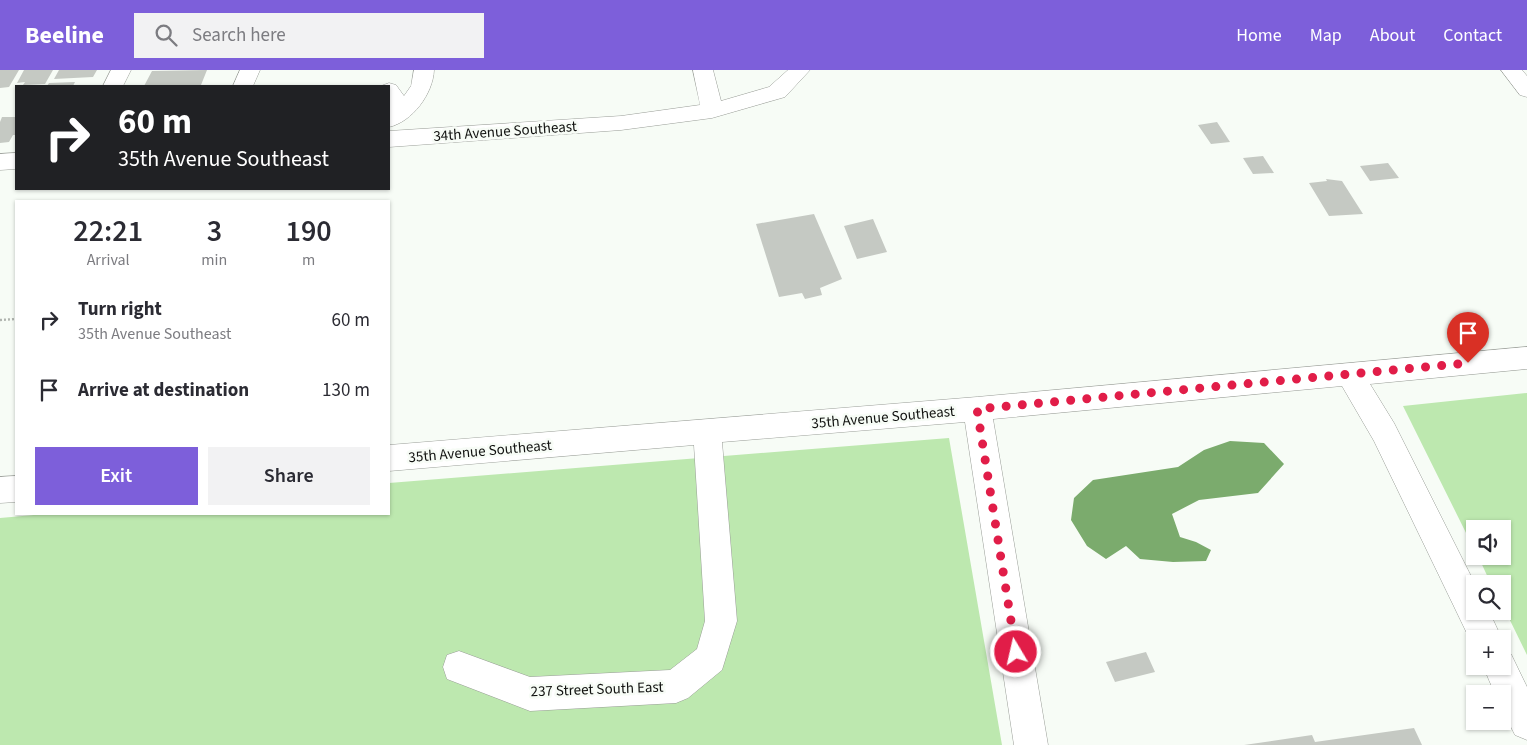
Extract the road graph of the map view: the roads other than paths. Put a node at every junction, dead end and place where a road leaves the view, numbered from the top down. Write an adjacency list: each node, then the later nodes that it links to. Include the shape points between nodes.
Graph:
1 (121, 70): 7 (street)
2 (250, 70): 8 (street)
3 (424, 70): 12 (street, via 420,92)
4 (703, 70): 11 (street)
5 (800, 70): 11 (street, 34th Avenue Southeast, via 777,92)
6 (1511, 70): 9 (street)
7 (114, 85)
8 (243, 85)
9 (1527, 90)
10 (390, 100): 12 (street)
11 (712, 111): 13 (street, 34th Avenue Southeast, via 621,123)
12 (395, 115)
13 (390, 139)
14 (15, 161): 15 (street)
15 (0, 162)
16 (1527, 358): 17 (street, 35th Avenue Southeast)
17 (1350, 375): 18 (street, 35th Avenue Southeast); 23 (street, via 1384,432)
18 (977, 409): 19 (street, 35th Avenue Southeast); 27 (street)
19 (707, 432): 20 (street, 35th Avenue Southeast); 24 (street, 237 Street South East, via 721,621 711,659 676,686 530,694)
20 (390, 458)
21 (15, 489): 22 (street)
22 (0, 490)
23 (1482, 630)
24 (459, 667)
25 (1503, 675): 26 (street)
26 (1527, 723)
27 (1031, 745)

